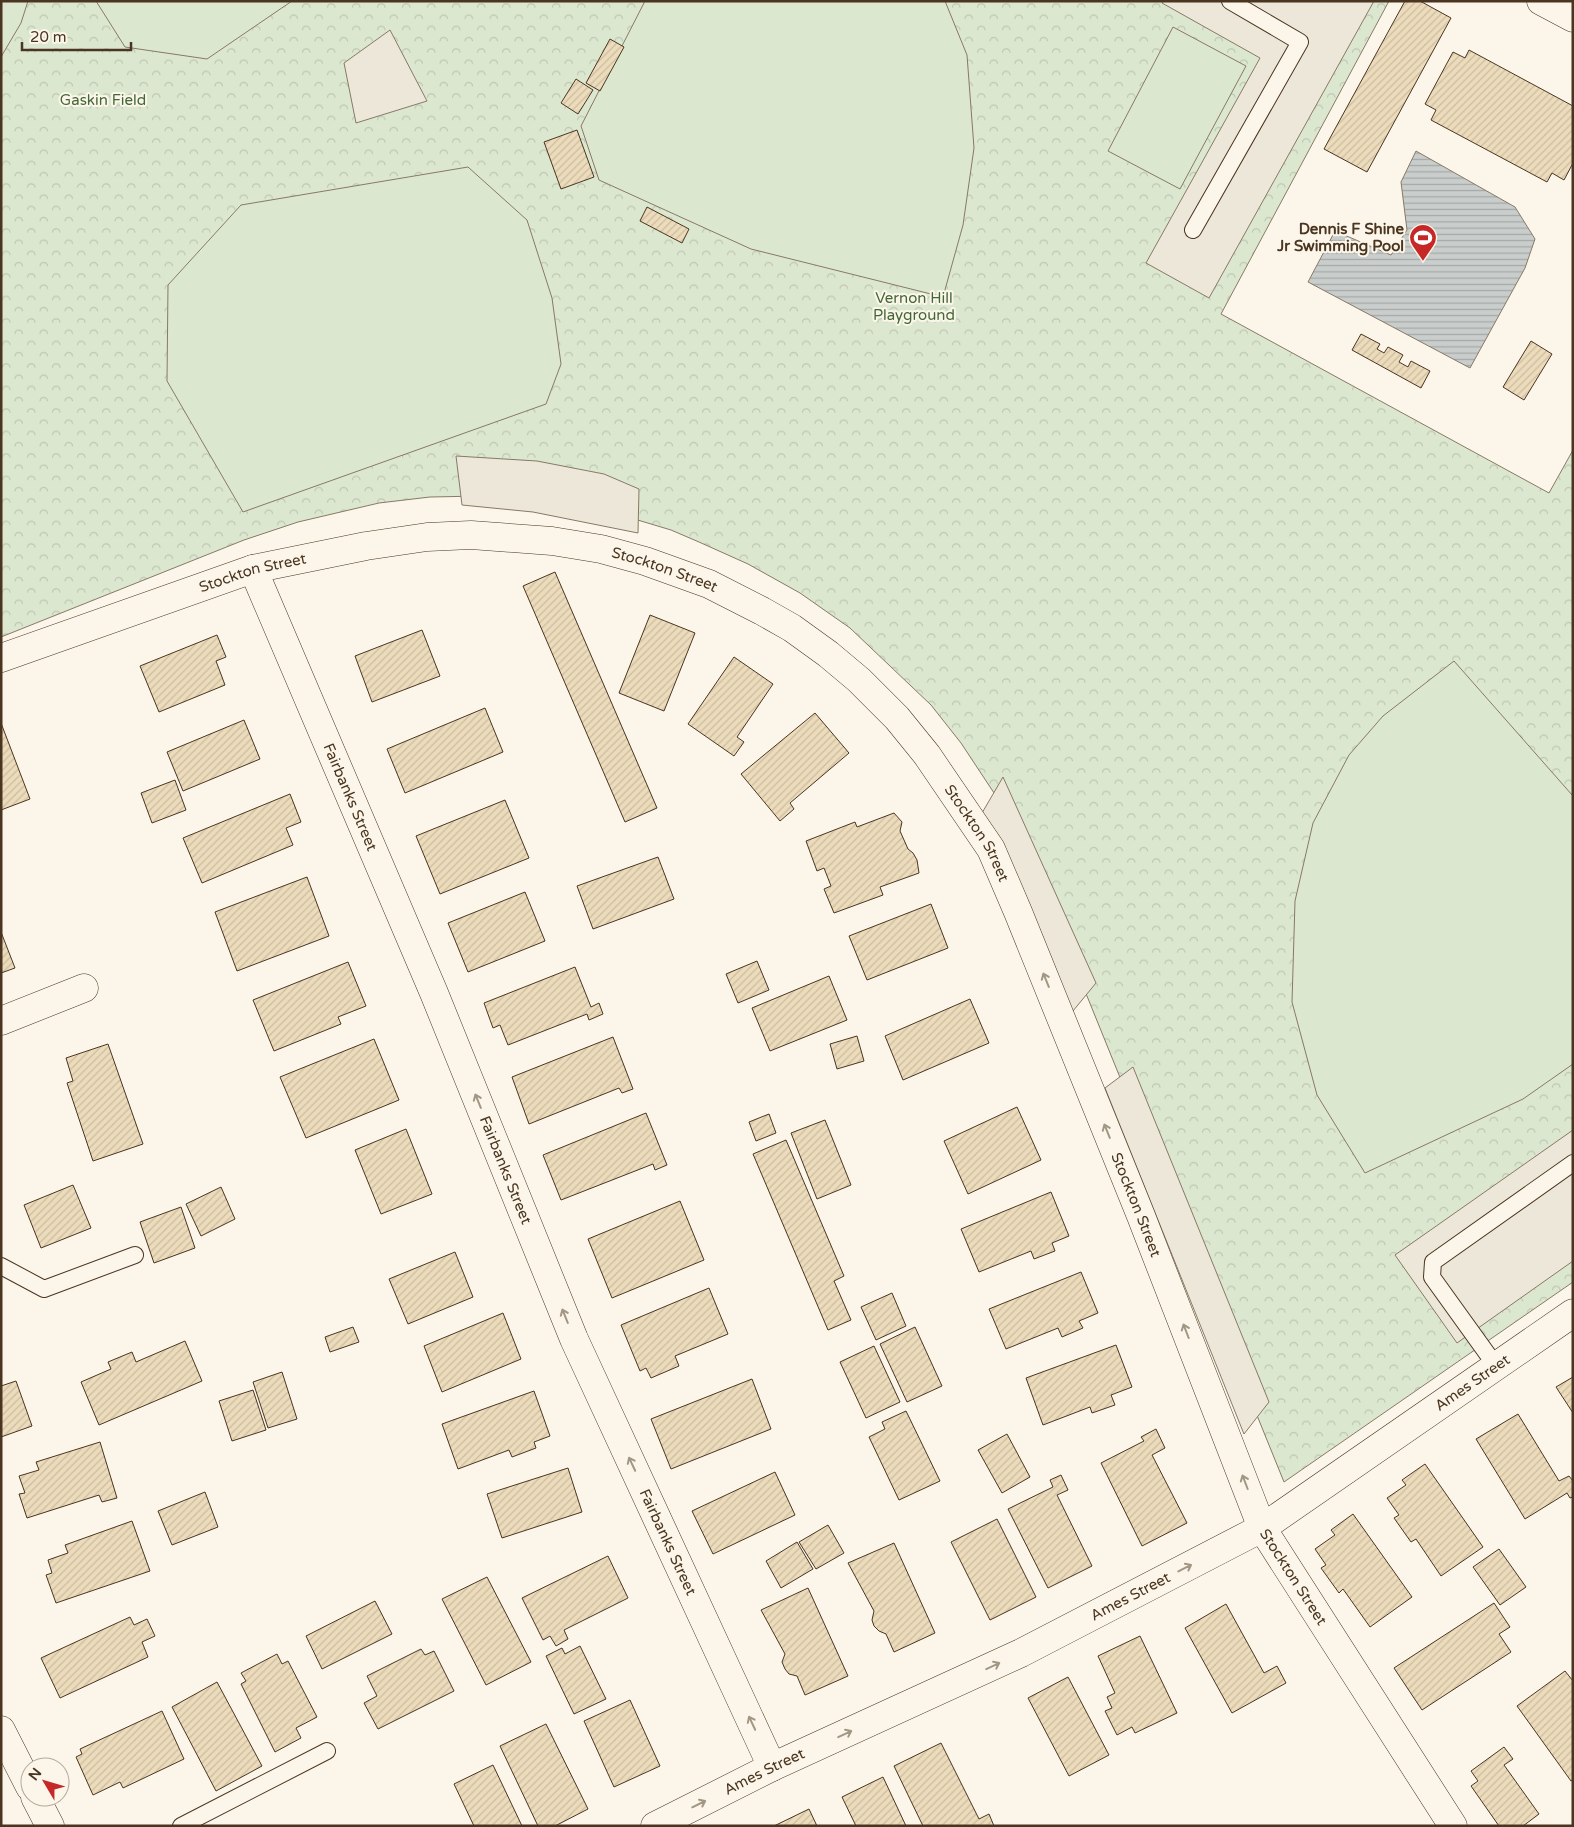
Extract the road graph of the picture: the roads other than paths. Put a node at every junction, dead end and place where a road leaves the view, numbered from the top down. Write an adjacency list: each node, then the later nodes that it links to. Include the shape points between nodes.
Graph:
1 (1230, 1): 4 (lane, via 1300,42)
2 (1541, 1): 3 (street)
3 (1573, 18)
4 (1193, 230)
5 (252, 569): 6 (street, Stockton Street); 14 (street, Stockton Street, one-way to 5, via 1141,1216 990,849 927,755 897,718 859,680 792,628 727,593 685,575 601,549 543,540 447,536 366,546); 18 (street, Fairbanks Street, one-way to 5, via 574,1339 434,992)
6 (1, 658)
7 (84, 988): 8 (street)
8 (1, 1021)
9 (1573, 1163): 13 (lane, via 1433,1262 1432,1277)
10 (135, 1255): 11 (lane, via 44,1289)
11 (1, 1266)
12 (1573, 1313): 13 (street, Ames Street)
13 (1496, 1366): 14 (street, Ames Street)
14 (1262, 1528): 18 (street, Ames Street, one-way to 14, via 1021,1653); 23 (street, Stockton Street)
15 (1, 1730): 17 (street)
16 (327, 1751): 21 (lane)
17 (20, 1767)
18 (772, 1767): 22 (street, Ames Street, one-way to 18)
19 (40, 1807): 20 (street)
20 (50, 1826)
21 (181, 1826)
22 (655, 1826)
23 (1453, 1826)

